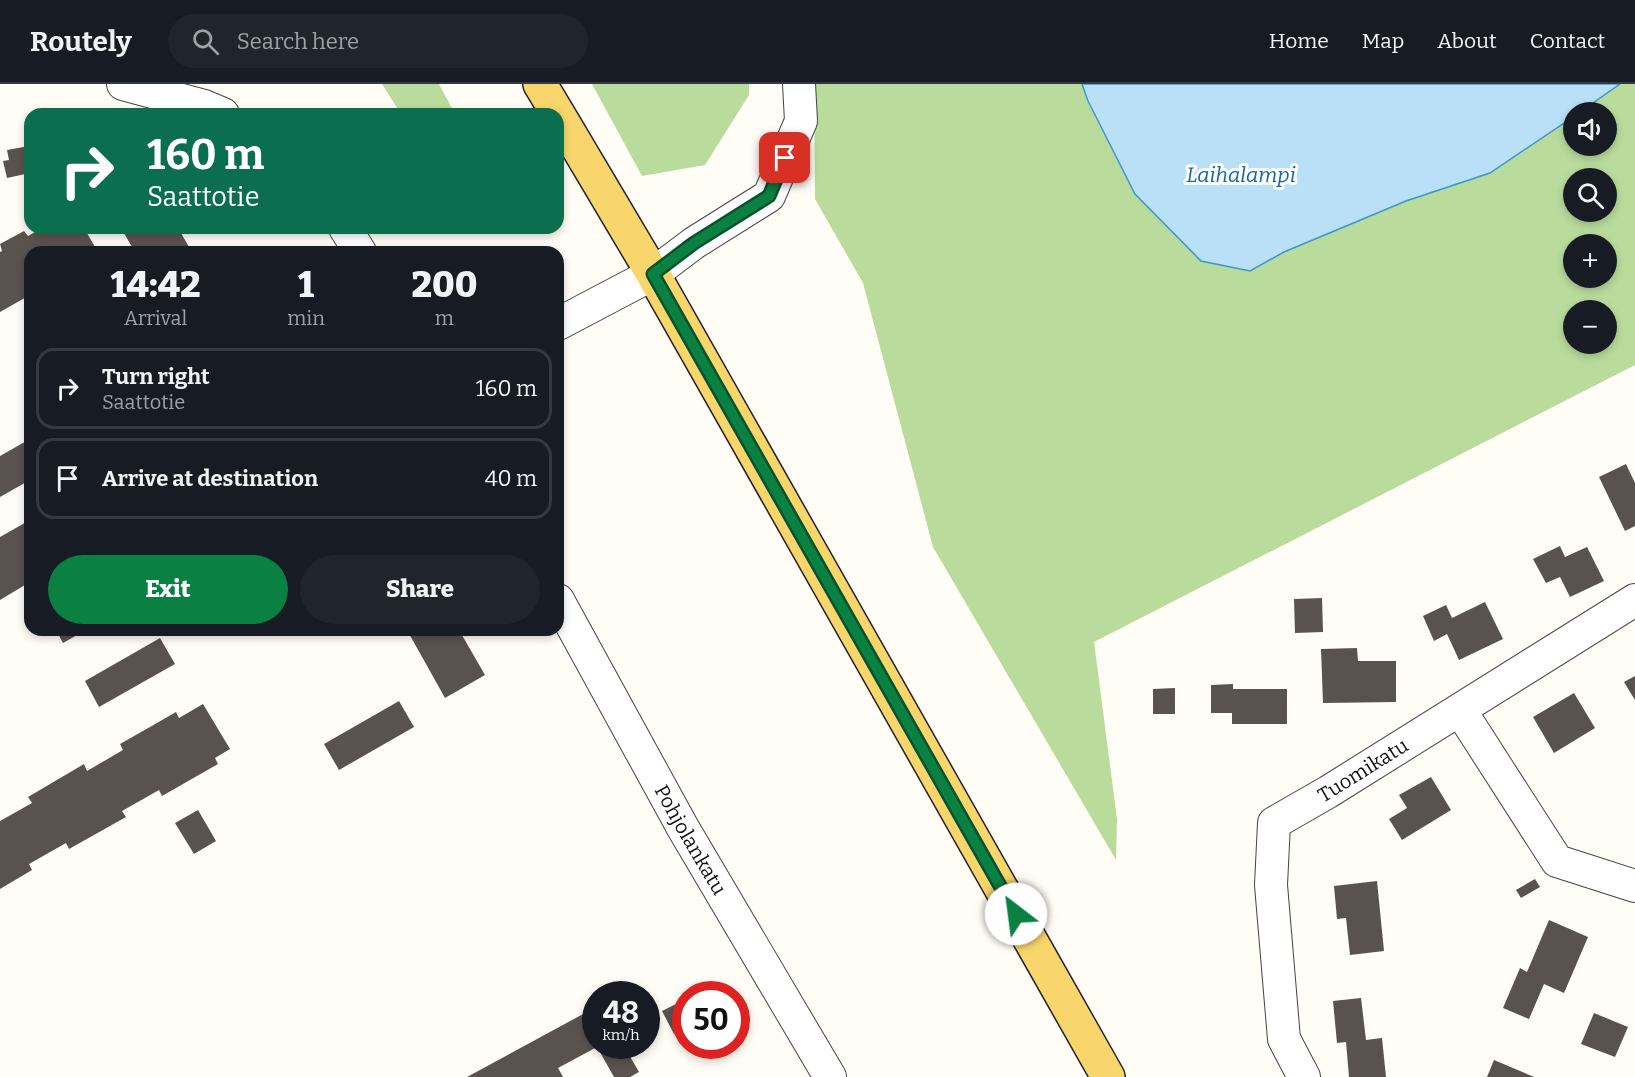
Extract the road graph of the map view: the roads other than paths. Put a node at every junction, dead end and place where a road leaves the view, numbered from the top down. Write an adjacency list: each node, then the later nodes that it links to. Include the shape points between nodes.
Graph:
1 (123, 84): 4 (street)
2 (540, 84): 5 (main road)
3 (800, 84): 7 (street, via 801,121 769,196)
4 (210, 108)
5 (554, 108)
6 (564, 124): 7 (main road)
7 (653, 274): 8 (street); 14 (main road)
8 (564, 321)
9 (1635, 600): 11 (street, Tuomikatu)
10 (564, 611): 13 (street, Pohjolankatu, via 683,828)
11 (1460, 710): 12 (street, via 1557,861); 15 (street, Tuomikatu, via 1274,823 1270,885 1284,1039)
12 (1635, 886)
13 (830, 1077)
14 (1108, 1077)
15 (1304, 1077)

